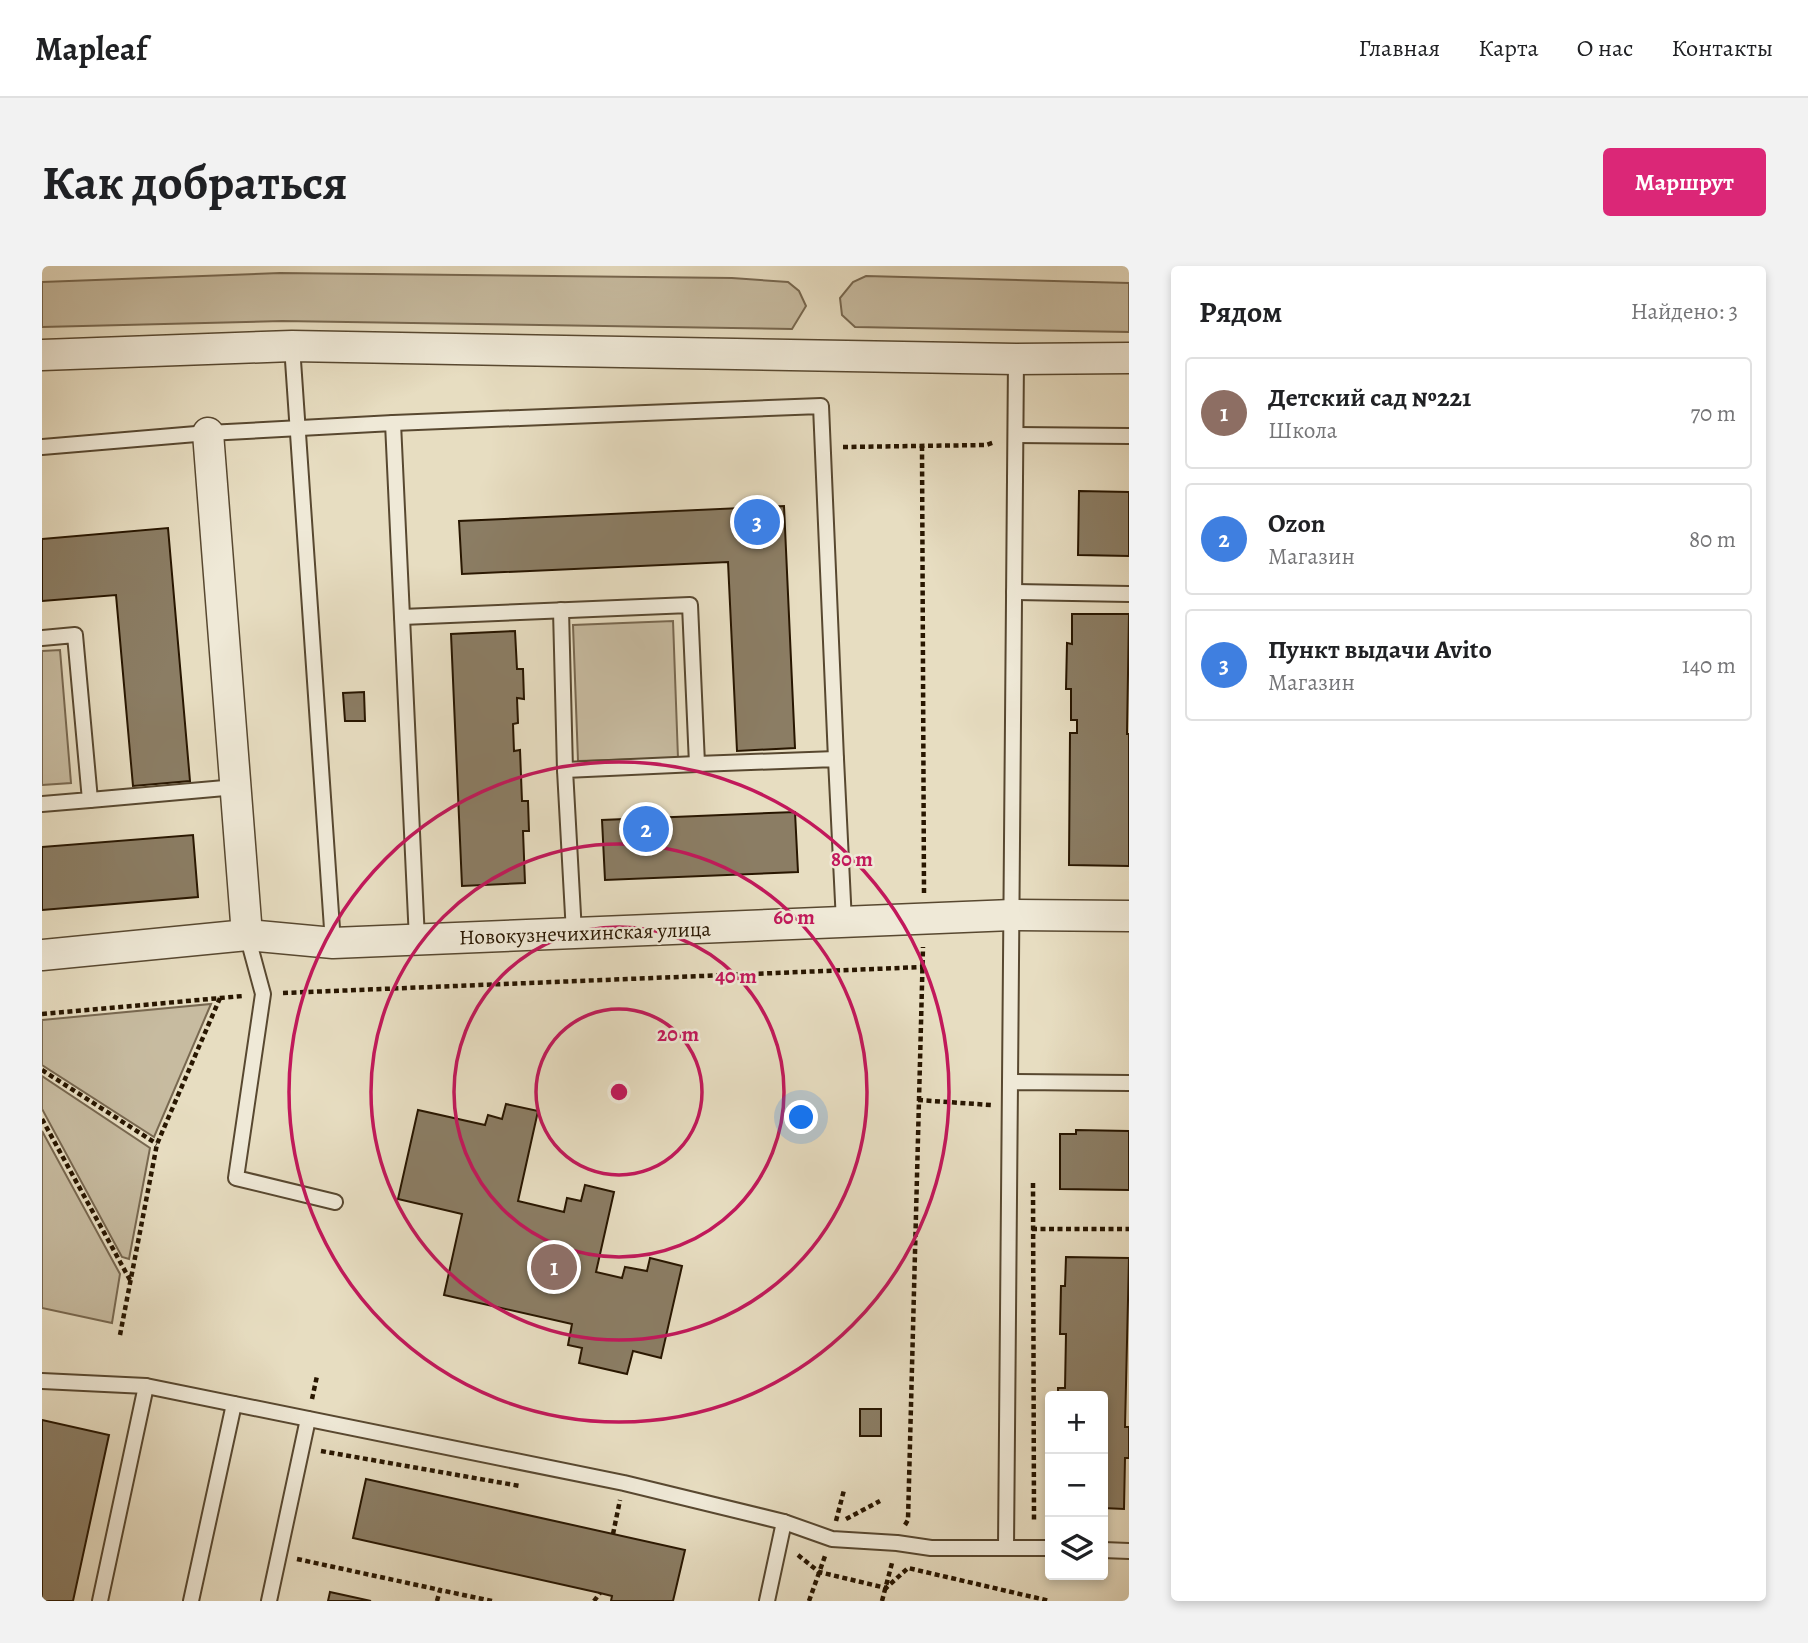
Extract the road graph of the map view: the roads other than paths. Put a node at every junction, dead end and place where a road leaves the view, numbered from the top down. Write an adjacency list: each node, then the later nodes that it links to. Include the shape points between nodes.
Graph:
1 (292, 346): 2 (street); 4 (street); 6 (lane)
2 (42, 355)
3 (1129, 358): 4 (street)
4 (1016, 359): 8 (lane)
5 (393, 423): 6 (lane); 14 (lane); 16 (lane, via 821,406)
6 (300, 429): 7 (lane); 28 (lane)
7 (208, 433): 10 (lane); 19 (street)
8 (1016, 435): 9 (lane); 11 (lane)
9 (1129, 436)
10 (42, 447)
11 (1014, 592): 12 (lane); 22 (lane)
12 (1129, 594)
13 (561, 610): 14 (lane); 17 (lane, via 690,605); 18 (lane)
14 (402, 617): 27 (lane)
15 (42, 638): 20 (lane, via 75,635)
16 (836, 759): 17 (lane); 24 (lane)
17 (697, 764): 18 (lane)
18 (565, 770): 25 (lane)
19 (236, 787): 20 (lane); 26 (street)
20 (90, 800): 21 (lane)
21 (42, 804)
22 (1012, 915): 23 (street, Новокузнечихинская улица); 24 (street, Новокузнечихинская улица); 30 (lane)
23 (1129, 916)
24 (844, 922): 25 (street, Новокузнечихинская улица)
25 (574, 933): 27 (street, Новокузнечихинская улица)
26 (247, 935): 28 (street, Новокузнечихинская улица); 29 (street, Новокузнечихинская улица); 32 (lane, via 263,994 236,1178)
27 (417, 940): 28 (street, Новокузнечихинская улица)
28 (333, 943)
29 (42, 955)
30 (1010, 1082): 31 (lane); 38 (lane)
31 (1129, 1083)
32 (335, 1202)
33 (42, 1381): 34 (lane)
34 (146, 1386): 35 (lane); 42 (lane)
35 (233, 1404): 36 (lane); 43 (lane)
36 (308, 1419): 37 (lane, via 624,1483); 44 (lane)
37 (784, 1522): 38 (lane, via 832,1539 931,1548); 45 (lane)
38 (1006, 1547): 39 (lane)
39 (1045, 1548)
40 (1108, 1550): 41 (lane)
41 (1129, 1551)
42 (100, 1601)
43 (191, 1601)
44 (269, 1601)
45 (767, 1601)

